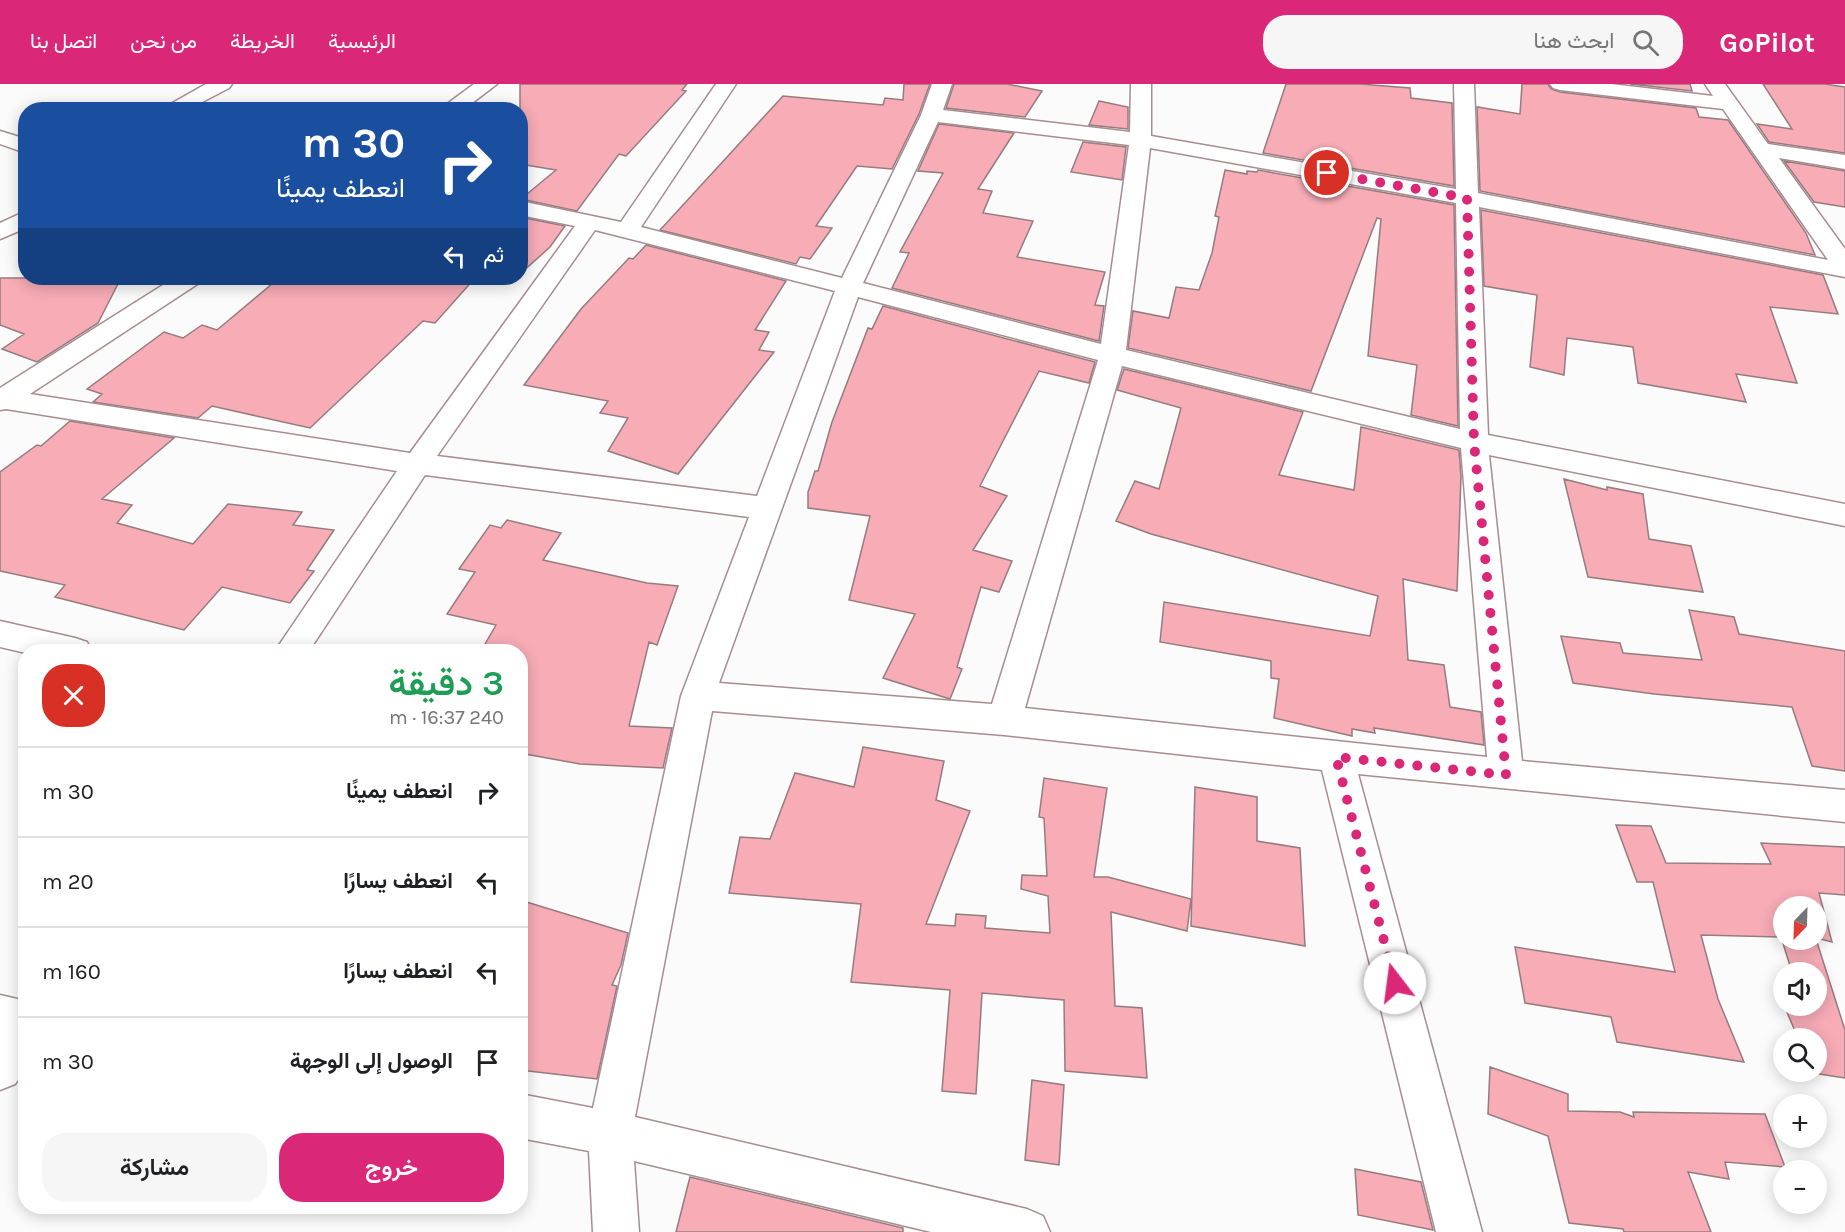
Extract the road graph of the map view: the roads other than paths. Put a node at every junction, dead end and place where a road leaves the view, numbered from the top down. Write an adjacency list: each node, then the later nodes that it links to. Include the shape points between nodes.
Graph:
1 (222, 84): 9 (street)
2 (726, 84): 22 (street)
3 (942, 84): 12 (street)
4 (1141, 84): 14 (street)
5 (1464, 84): 18 (street)
6 (1560, 84): 11 (street)
7 (1715, 84): 11 (street)
8 (473, 87): 10 (street)
9 (187, 102)
10 (457, 102)
11 (1730, 104): 16 (street)
12 (931, 115): 14 (street); 26 (street)
13 (0, 137): 15 (street)
14 (1140, 140): 18 (street); 27 (street)
15 (18, 144)
16 (1761, 149): 17 (street); 24 (street)
17 (1845, 162)
18 (1467, 198): 24 (street); 29 (street)
19 (528, 210): 21 (street)
20 (18, 222): 23 (street)
21 (589, 223): 22 (street); 30 (street)
22 (627, 230): 26 (street)
23 (0, 232)
24 (1845, 268)
25 (179, 285): 28 (street)
26 (849, 288): 27 (street); 31 (street)
27 (1112, 355): 29 (street); 37 (street)
28 (2, 400): 30 (street)
29 (1474, 442): 32 (street); 39 (street)
30 (417, 464): 31 (street); 35 (street)
31 (767, 508): 36 (street)
32 (1845, 515)
33 (0, 634): 34 (street)
34 (44, 644)
35 (296, 644)
36 (698, 696): 37 (street); 46 (street)
37 (1004, 720): 38 (street)
38 (1336, 757): 39 (street); 49 (street)
39 (1506, 775): 40 (street)
40 (1845, 806)
41 (0, 1016): 42 (street)
42 (18, 1020)
43 (18, 1044): 44 (street)
44 (0, 1069)
45 (528, 1118): 46 (street)
46 (610, 1133): 47 (street); 48 (street)
47 (616, 1232)
48 (1027, 1232)
49 (1459, 1232)

